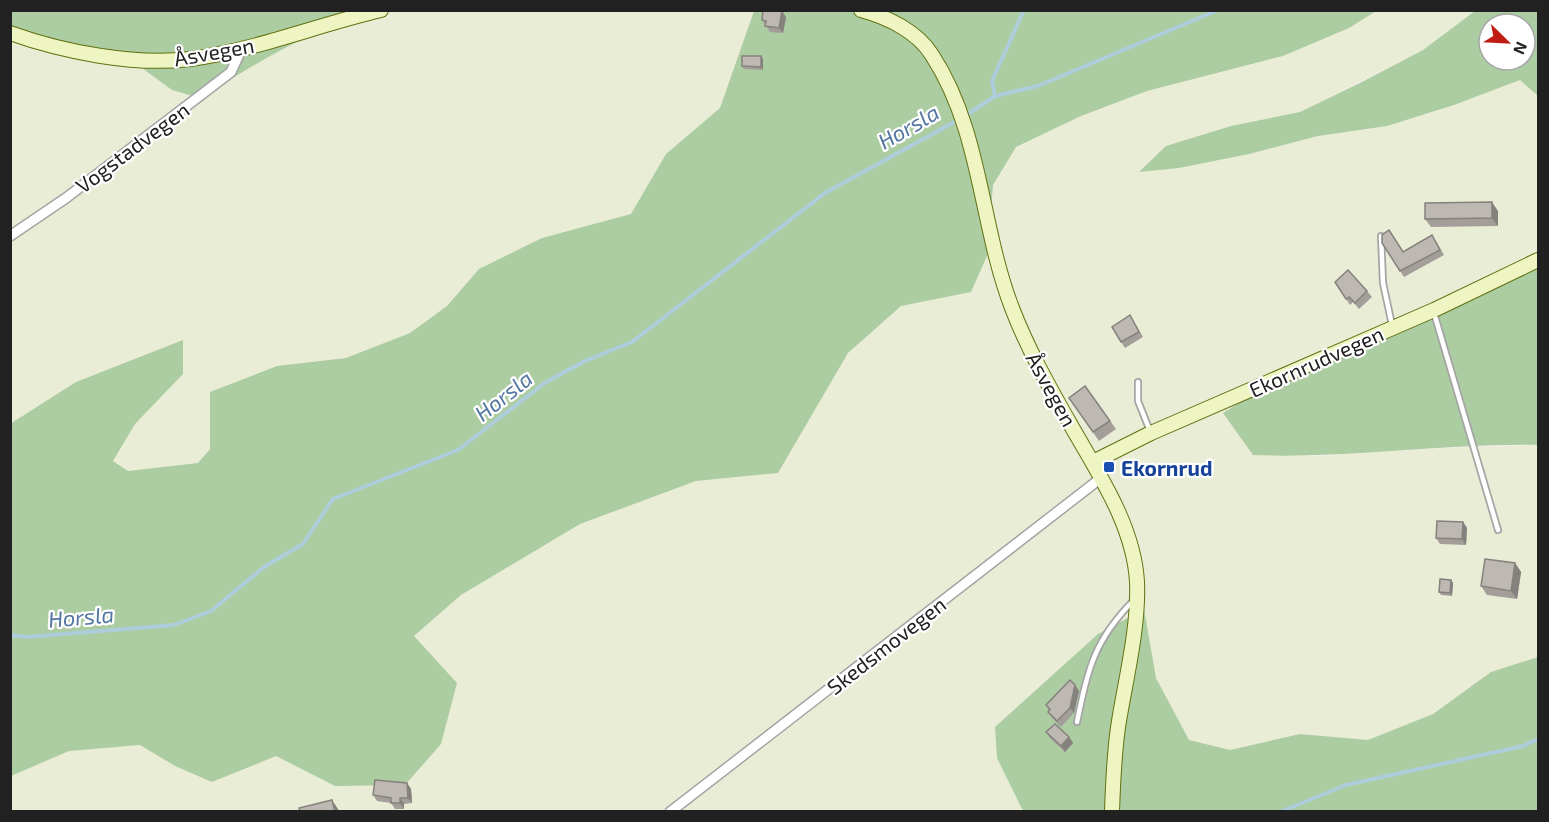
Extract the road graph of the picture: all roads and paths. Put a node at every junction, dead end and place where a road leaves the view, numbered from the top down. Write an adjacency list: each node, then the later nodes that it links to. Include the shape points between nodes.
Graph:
1 (381, 10): 4 (main road, Åsvegen)
2 (861, 10): 12 (main road, Åsvegen, via 907,29 931,52 946,78 968,132 1011,305 1027,344)
3 (10, 33): 4 (main road, Åsvegen, via 78,52 155,60 189,59)
4 (242, 48): 5 (street, Vogstadvegen, via 231,72)
5 (10, 236)
6 (1381, 237): 9 (lane, via 1383,283)
7 (1539, 260): 8 (main road, Ekornrudvegen)
8 (1434, 310): 9 (main road, Ekornrudvegen); 14 (lane)
9 (1393, 328): 11 (main road, Ekornrudvegen)
10 (1138, 382): 11 (lane, via 1138,400)
11 (1151, 433): 12 (main road, Ekornrudvegen)
12 (1093, 462): 13 (main road, Åsvegen)
13 (1101, 478): 15 (main road, Åsvegen, via 1133,557); 17 (street, Skedsmovegen)
14 (1498, 530)
15 (1136, 598): 16 (lane, via 1096,647); 18 (main road, Åsvegen, via 1117,735)
16 (1077, 722)
17 (670, 812)
18 (1112, 812)

